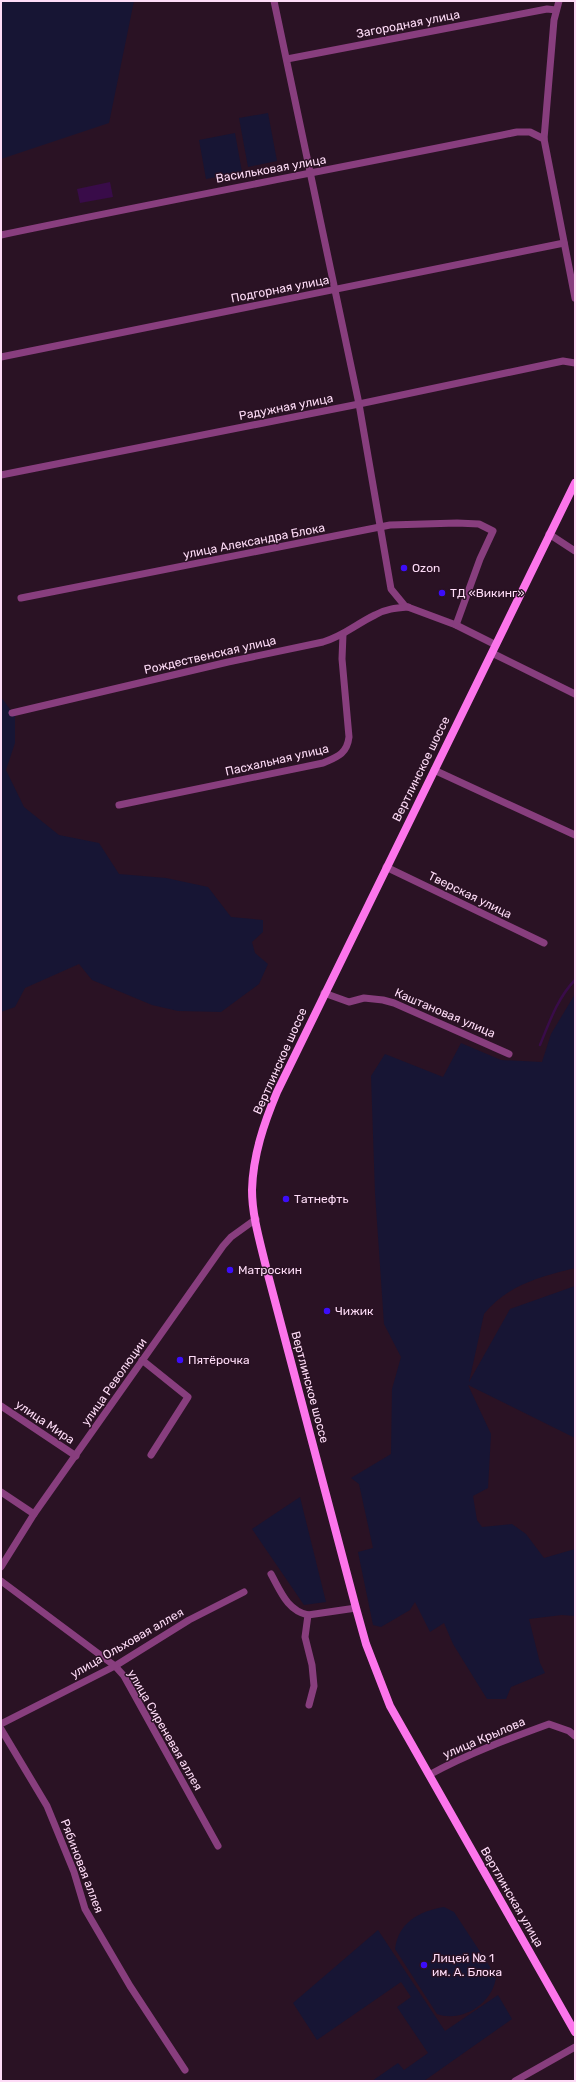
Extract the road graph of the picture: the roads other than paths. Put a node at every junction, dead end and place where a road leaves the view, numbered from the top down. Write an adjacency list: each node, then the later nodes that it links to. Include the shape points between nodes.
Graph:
1 (274, 1): 4 (street)
2 (559, 1): 3 (street)
3 (556, 10): 4 (street, Загородная улица, via 547,9); 5 (street)
4 (287, 59): 6 (street)
5 (544, 139): 6 (street, Васильковая улица, via 530,132 517,132); 8 (street)
6 (312, 174): 7 (street, Васильковая улица, via 227,188); 9 (street)
7 (1, 234)
8 (564, 243): 9 (street, Подгорная улица); 10 (street)
9 (334, 290): 11 (street, Подгорная улица); 13 (street)
10 (575, 298)
11 (1, 357)
12 (575, 363): 13 (street, Радужная улица, via 563,361)
13 (358, 404): 14 (street, Радужная улица); 16 (street)
14 (1, 475)
15 (575, 483): 17 (main road, Вертлинское шоссе)
16 (381, 527): 19 (street, улица Александра Блока); 20 (street, via 391,589); 21 (street, улица Александра Блока, via 457,523 479,524 493,531)
17 (550, 534): 18 (street); 23 (main road, Вертлинское шоссе)
18 (575, 551)
19 (20, 598)
20 (408, 607): 21 (street); 22 (street, Рождественская улица, via 375,614)
21 (456, 625): 23 (street)
22 (343, 634): 26 (street, Рождественская улица, via 323,642); 28 (street, Пасхальная улица, via 342,659 349,738 348,746 341,756 323,763)
23 (496, 645): 24 (main road, Вертлинское шоссе)
24 (492, 653): 25 (street); 27 (main road, Вертлинское шоссе)
25 (575, 694)
26 (12, 713)
27 (434, 770): 29 (street); 30 (main road, Вертлинское шоссе)
28 (119, 805)
29 (575, 835)
30 (386, 867): 31 (street, Тверская улица); 32 (main road, Вертлинское шоссе)
31 (544, 942)
32 (324, 993): 33 (street, Каштановая улица, via 349,1002 364,998 394,1003); 34 (main road, Вертлинское шоссе, via 277,1092 261,1135 253,1180)
33 (509, 1054)
34 (256, 1218): 35 (street, улица Революции, via 231,1236); 45 (main road, Вертлинское шоссе, via 267,1271)
35 (142, 1360): 37 (street, via 188,1397); 38 (street, улица Революции)
36 (1, 1406): 38 (street, улица Мира)
37 (152, 1455)
38 (76, 1456): 40 (street, улица Революции)
39 (1, 1492): 40 (street)
40 (34, 1514): 41 (street, улица Революции)
41 (1, 1567)
42 (271, 1574): 46 (street, via 290,1606 297,1612)
43 (1, 1581): 47 (street, улица Сиреневая аллея)
44 (244, 1592): 47 (street, улица Ольховая аллея, via 189,1620)
45 (356, 1608): 46 (street); 52 (main road, Вертлинское шоссе, via 379,1681 390,1706)
46 (308, 1615): 48 (street, via 306,1637 314,1682)
47 (115, 1666): 49 (street, улица Ольховая аллея); 53 (street, улица Сиреневая аллея, via 124,1676)
48 (309, 1705)
49 (1, 1724)
50 (1, 1729): 56 (street, Рябиновая аллея, via 47,1806 74,1872 85,1909 130,1986)
51 (575, 1736): 52 (street, улица Крылова, via 569,1731 549,1724 504,1740)
52 (429, 1775): 54 (main road, Вертлинская улица)
53 (218, 1846)
54 (575, 2032)
55 (575, 2047): 57 (street)
56 (185, 2070)
57 (515, 2081)

